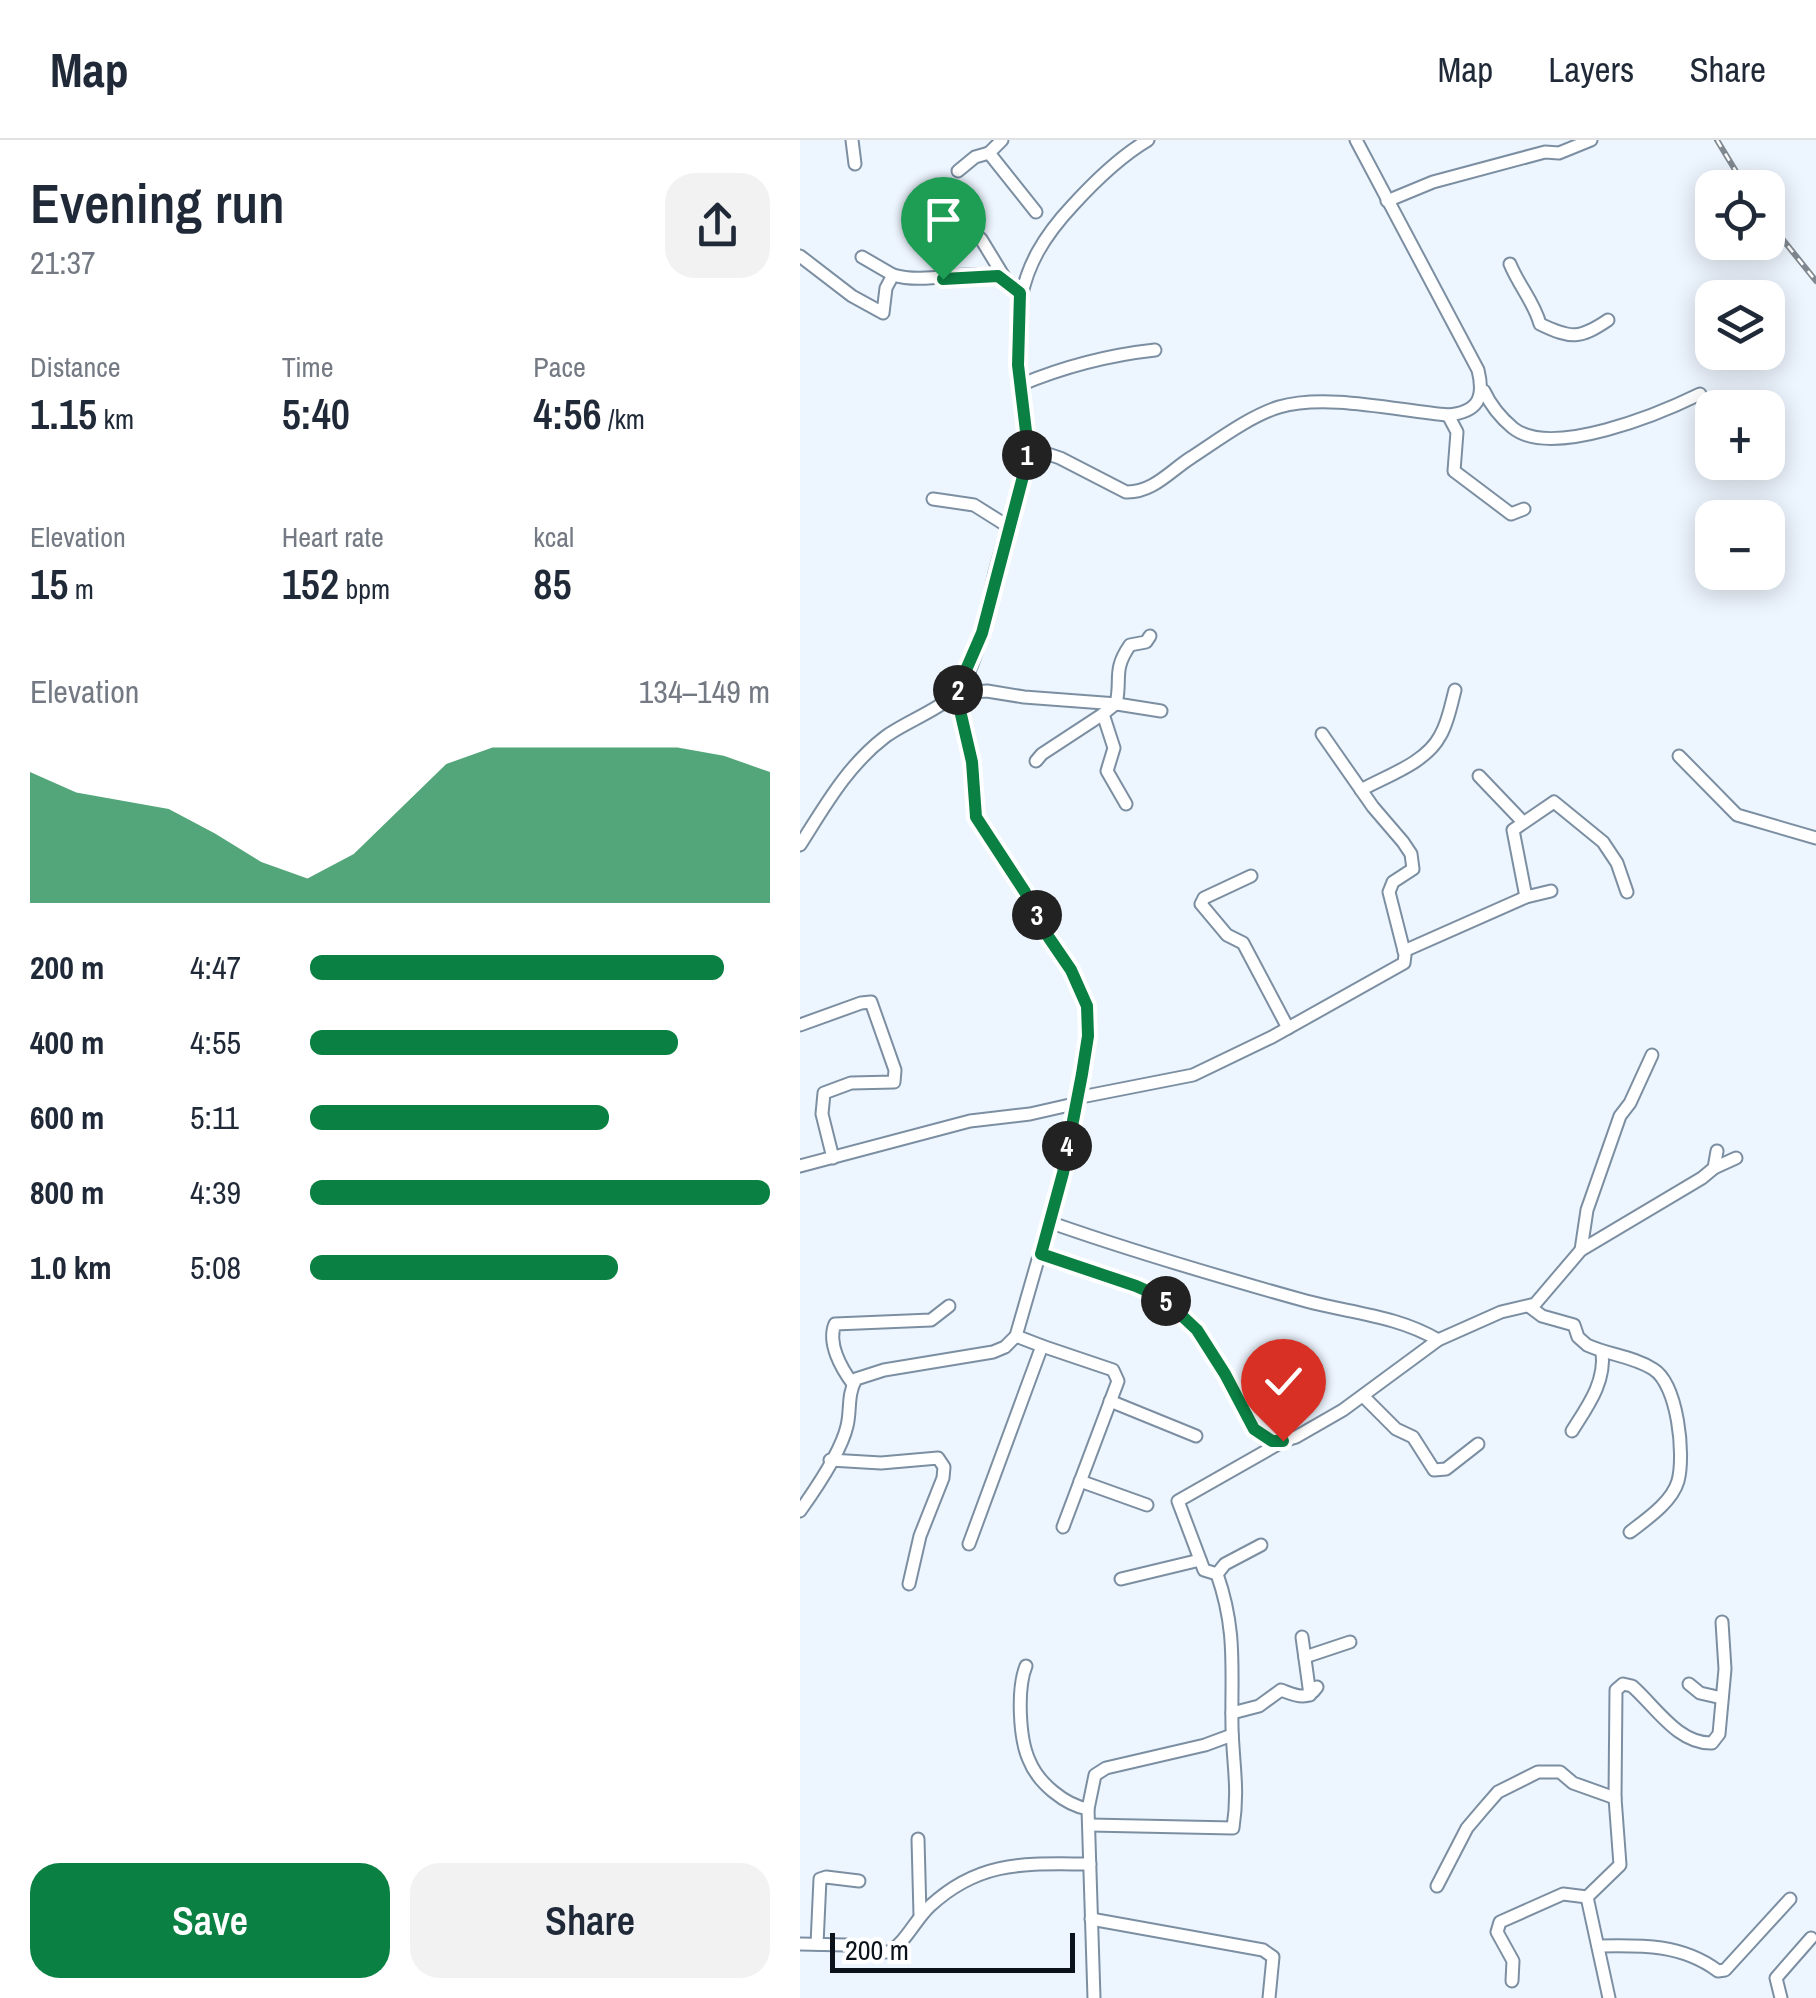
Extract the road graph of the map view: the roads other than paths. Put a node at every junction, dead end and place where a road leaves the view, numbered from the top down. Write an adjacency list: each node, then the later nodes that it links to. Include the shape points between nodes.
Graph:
1 (852, 140): 7 (street)
2 (1002, 140): 6 (street)
3 (1148, 140): 17 (street, via 1049,231)
4 (1356, 140): 9 (street)
5 (1591, 140): 9 (street, via 1432,182)
6 (989, 152): 8 (street); 10 (street)
7 (855, 164)
8 (958, 171)
9 (1386, 201): 21 (street, via 1460,333)
10 (1036, 212)
11 (968, 228): 16 (street)
12 (800, 256): 15 (street, via 883,313)
13 (862, 257): 15 (street)
14 (1510, 264): 18 (street, via 1540,324 1572,337)
15 (893, 275): 16 (street)
16 (1006, 280): 17 (street)
17 (1020, 293): 20 (street)
18 (1608, 320)
19 (1156, 350): 20 (street)
20 (1020, 385): 24 (street)
21 (1482, 387): 22 (street, via 1513,428 1565,436 1595,434); 23 (street, via 1476,406)
22 (1695, 396)
23 (1448, 415): 24 (street, via 1352,404 1278,408 1133,492); 26 (street, via 1458,432 1454,470 1511,514)
24 (1028, 448): 27 (street)
25 (933, 500): 27 (street, via 974,505)
26 (1524, 509)
27 (1009, 528): 30 (street, via 982,633)
28 (1150, 636): 31 (street, via 1124,654)
29 (1455, 690): 38 (street, via 1433,746)
30 (956, 693): 31 (street); 42 (street, via 865,755); 51 (street, via 976,817 1087,1006)
31 (1116, 704): 32 (street); 33 (street)
32 (1161, 712)
33 (1103, 714): 36 (street); 39 (street, via 1114,748 1108,772)
34 (1322, 734): 38 (street)
35 (1679, 756): 41 (street, via 1737,815)
36 (1036, 761)
37 (1479, 776): 40 (street)
38 (1360, 790): 47 (street, via 1414,863 1388,892)
39 (1126, 804)
40 (1524, 822): 45 (street, via 1554,802 1603,842); 46 (street, via 1513,830)
41 (1816, 838)
42 (800, 846)
43 (1251, 876): 49 (street, via 1201,904 1227,935 1243,943)
44 (1551, 891): 46 (street)
45 (1626, 892)
46 (1526, 897): 47 (street)
47 (1404, 951): 49 (street, via 1402,965)
48 (800, 1025): 53 (street, via 871,1002 895,1070 894,1082 851,1083 824,1093)
49 (1288, 1028): 51 (street, via 1184,1078)
50 (1652, 1055): 58 (street, via 1620,1116 1587,1210)
51 (1075, 1101): 53 (street); 57 (street)
52 (1717, 1152): 56 (street)
53 (833, 1158): 55 (street)
54 (1736, 1158): 56 (street)
55 (800, 1166)
56 (1714, 1168): 58 (street)
57 (1050, 1222): 59 (street); 63 (street, via 1198,1272 1380,1317)
58 (1581, 1250): 61 (street)
59 (1041, 1254): 62 (street); 71 (street, via 1163,1298 1197,1330 1254,1429)
60 (949, 1306): 66 (street, via 931,1320 835,1324 836,1352)
61 (1530, 1307): 63 (street, via 1501,1312); 65 (street, via 1574,1324 1578,1337)
62 (1016, 1336): 64 (street); 66 (street, via 993,1352 884,1370)
63 (1438, 1340): 67 (street)
64 (1042, 1346): 68 (street, via 1113,1370 1118,1381); 79 (street)
65 (1602, 1352): 69 (street, via 1596,1389); 78 (street, via 1656,1371 1680,1428 1678,1482 1661,1507)
66 (853, 1384): 73 (street, via 847,1426)
67 (1363, 1396): 71 (street); 72 (street, via 1396,1429 1414,1437 1434,1470 1446,1469)
68 (1110, 1400): 70 (street); 74 (street)
69 (1572, 1432)
70 (1196, 1436)
71 (1283, 1441): 81 (street, via 1178,1501)
72 (1478, 1444)
73 (830, 1460): 76 (street); 84 (street, via 938,1458 944,1466)
74 (1080, 1481): 75 (street); 77 (street)
75 (1148, 1505)
76 (800, 1512)
77 (1063, 1527)
78 (1630, 1532)
79 (970, 1544)
80 (1261, 1545): 82 (street)
81 (1200, 1560): 82 (street, via 1204,1570); 83 (street)
82 (1218, 1574): 92 (street, via 1232,1624)
83 (1121, 1579)
84 (910, 1584)
85 (1722, 1622): 91 (street)
86 (1302, 1637): 88 (street)
87 (1350, 1642): 88 (street)
88 (1306, 1658): 92 (street, via 1313,1691 1301,1698 1281,1690 1260,1706)
89 (1026, 1666): 95 (street, via 1019,1684 1027,1757 1066,1804)
90 (1689, 1684): 91 (street)
91 (1722, 1698): 94 (street, via 1719,1734 1707,1744 1681,1734 1632,1686 1620,1686)
92 (1232, 1713): 93 (street)
93 (1232, 1735): 95 (street, via 1100,1771); 96 (street, via 1238,1786 1233,1828)
94 (1615, 1798): 100 (street, via 1560,1772 1538,1772 1498,1792 1466,1828); 101 (street, via 1620,1868)
95 (1088, 1809): 96 (street)
96 (1090, 1826): 98 (street)
97 (918, 1839): 103 (street)
98 (1090, 1864): 103 (street, via 991,1868); 104 (street)
99 (859, 1881): 107 (street, via 820,1880)
100 (1436, 1886)
101 (1586, 1897): 108 (street); 109 (street, via 1563,1894 1500,1922)
102 (1790, 1899): 108 (street, via 1718,1972 1660,1946)
103 (920, 1915): 107 (street, via 889,1952)
104 (1090, 1919): 110 (street); 111 (street, via 1263,1950 1273,1957)
105 (1811, 1938): 113 (street, via 1776,1978)
106 (800, 1944): 107 (street)
107 (817, 1944)
108 (1598, 1946): 112 (street)
109 (1512, 1981)
110 (1094, 1998)
111 (1270, 1998)
112 (1609, 1998)
113 (1780, 1998)

